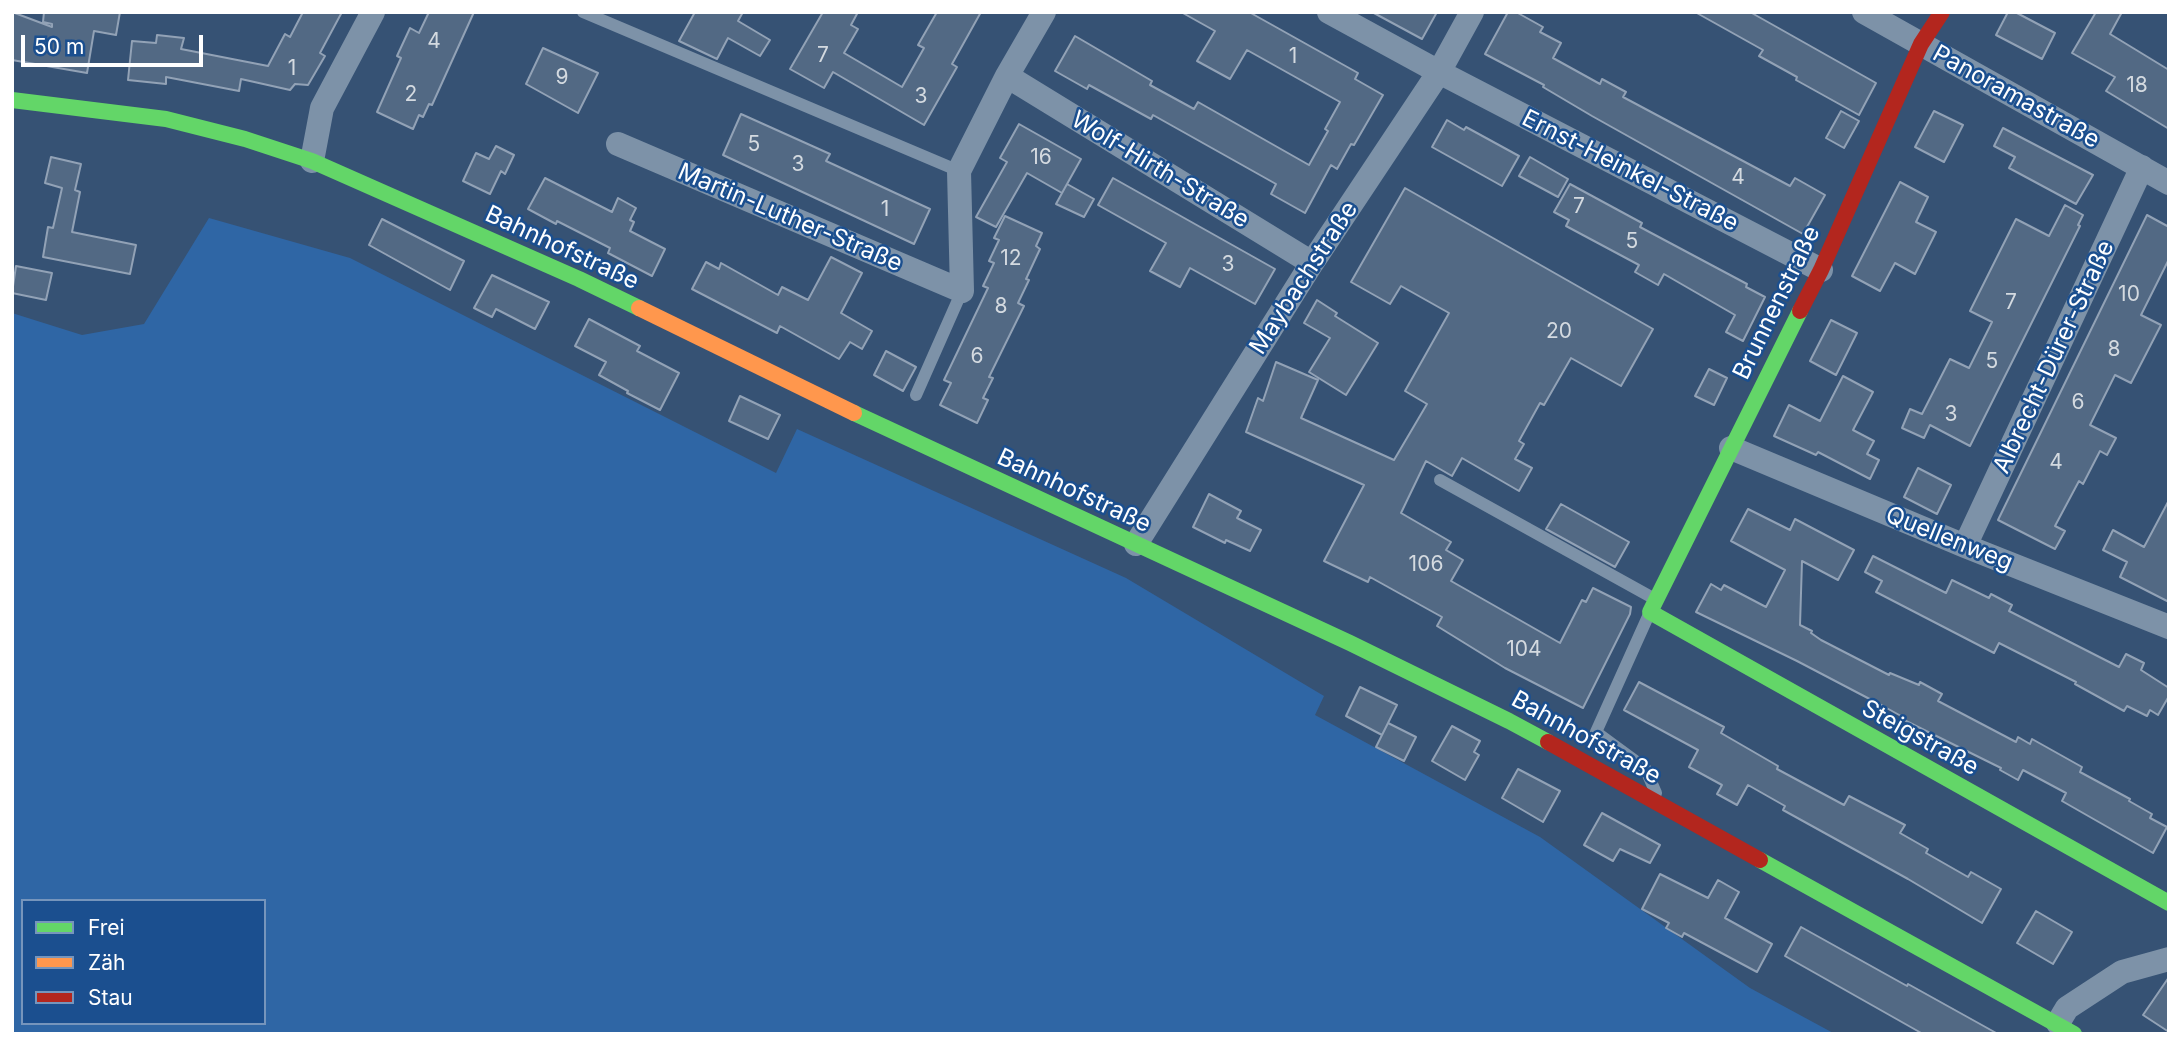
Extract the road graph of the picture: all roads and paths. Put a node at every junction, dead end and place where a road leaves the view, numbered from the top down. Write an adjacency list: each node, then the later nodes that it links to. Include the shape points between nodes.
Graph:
1 (373, 12): 13 (street, via 322,108)
2 (583, 12): 15 (lane)
3 (1044, 12): 10 (street)
4 (1329, 12): 9 (street, Ernst-Heinkel-Straße)
5 (1472, 12): 9 (street, Maybachstraße)
6 (1864, 12): 8 (street, Panoramastraße)
7 (1941, 12): 8 (street, Brunnenstraße)
8 (1921, 44): 14 (street, Panoramastraße); 18 (street, Brunnenstraße)
9 (1439, 72): 17 (street, Maybachstraße); 18 (street, Ernst-Heinkel-Straße)
10 (1007, 76): 15 (street); 17 (street, Wolf-Hirth-Straße)
11 (12, 100): 13 (street, Bahnhofstraße, via 166,119)
12 (618, 144): 19 (street, Martin-Luther-Straße)
13 (312, 161): 23 (street, Bahnhofstraße, via 579,279)
14 (2142, 167): 16 (street, Panoramastraße); 24 (street, Albrecht-Dürer-Straße)
15 (959, 171): 19 (street)
16 (2169, 183)
17 (1312, 262): 23 (street, Maybachstraße)
18 (1821, 270): 21 (street, Brunnenstraße)
19 (962, 291): 20 (lane)
20 (916, 395)
21 (1731, 448): 24 (street, Quellenweg); 25 (street, Brunnenstraße)
22 (1440, 480): 25 (lane)
23 (1136, 544): 27 (street, Bahnhofstraße, via 1509,720)
24 (1965, 546): 26 (street, Quellenweg)
25 (1653, 606): 27 (lane, via 1596,733 1645,768); 28 (street, Steigstraße)
26 (2169, 627)
27 (1661, 805): 30 (street, Bahnhofstraße)
28 (2169, 903)
29 (2169, 959): 30 (street, via 2122,972 2067,1008)
30 (2066, 1028)

